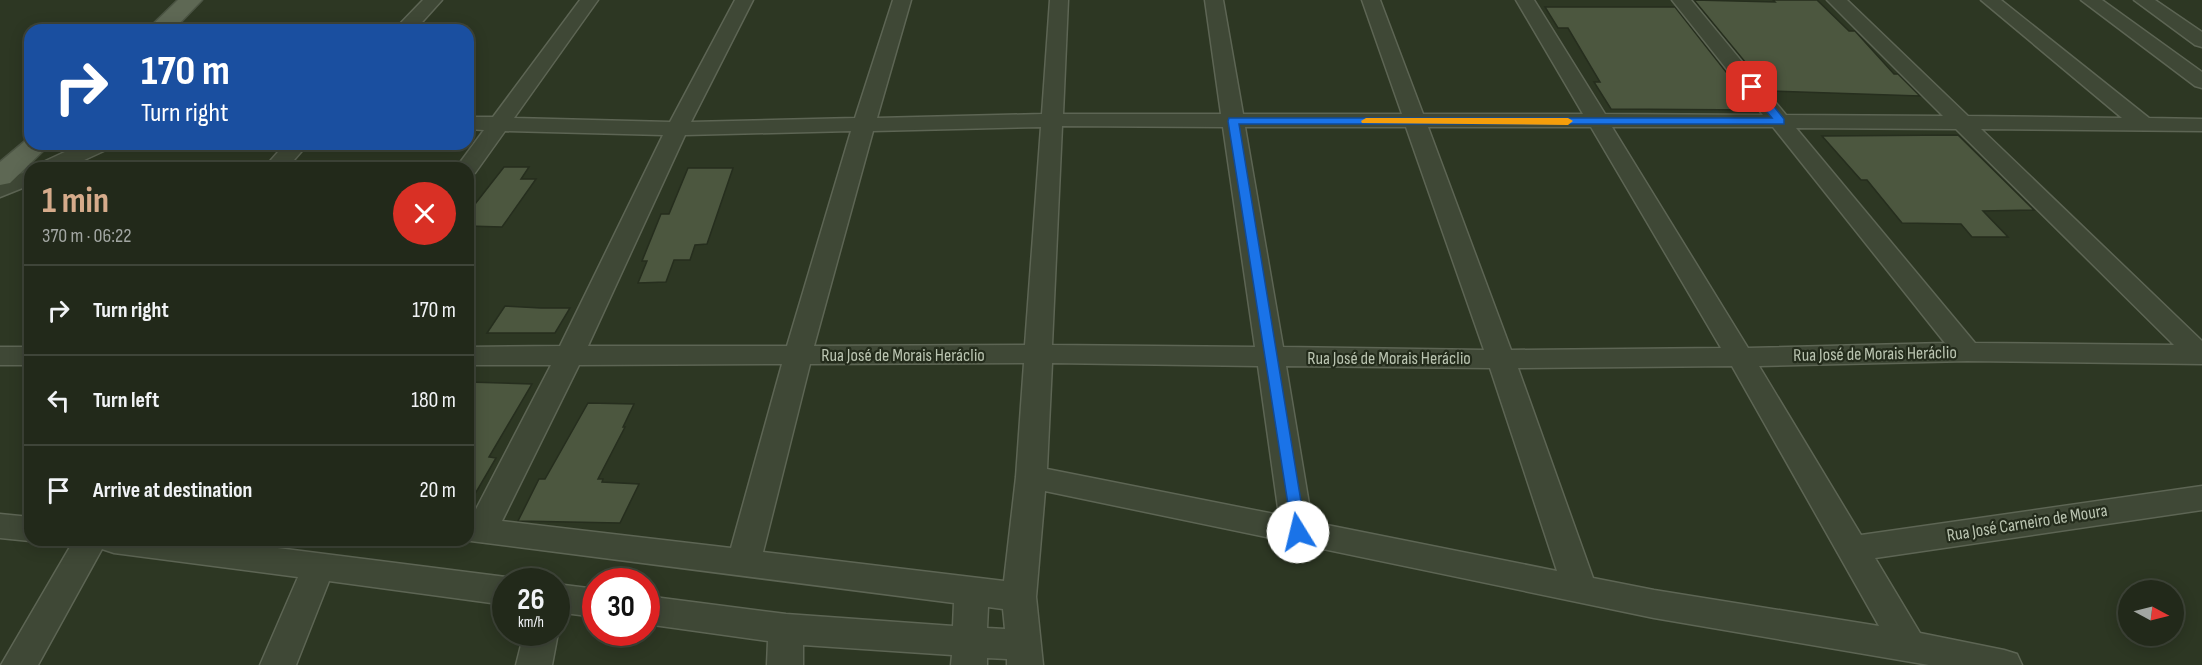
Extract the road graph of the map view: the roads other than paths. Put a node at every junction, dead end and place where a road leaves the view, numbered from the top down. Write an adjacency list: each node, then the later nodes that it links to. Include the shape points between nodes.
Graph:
1 (191, 0): 15 (main road)
2 (433, 0): 16 (street)
3 (589, 0): 26 (street)
4 (744, 0): 30 (street)
5 (902, 0): 28 (street)
6 (1059, 0): 19 (street)
7 (1214, 0): 20 (street)
8 (1371, 0): 21 (street)
9 (1525, 0): 22 (street)
10 (1681, 0): 23 (street)
11 (1836, 0): 25 (street)
12 (1990, 0): 27 (street)
13 (2090, 0): 18 (street)
14 (2143, 0): 17 (street)
15 (165, 24)
16 (410, 24)
17 (2202, 41)
18 (2202, 82)
19 (1053, 120): 20 (street); 28 (street); 41 (street)
20 (1233, 121): 21 (street); 49 (street)
21 (1416, 121): 22 (street); 50 (street)
22 (1599, 121): 23 (street); 48 (street)
23 (1780, 121): 25 (street); 40 (street)
24 (474, 123): 26 (street)
25 (1962, 123): 27 (street); 44 (street)
26 (499, 124): 30 (street); 36 (street)
27 (2144, 124): 29 (street)
28 (862, 125): 30 (street); 43 (street)
29 (2202, 125)
30 (677, 129): 42 (street)
31 (29, 150): 37 (main road)
32 (87, 150): 34 (street)
33 (292, 150): 35 (street)
34 (62, 162)
35 (280, 162)
36 (471, 162)
37 (0, 177)
38 (24, 180): 39 (street)
39 (0, 190)
40 (1967, 352): 44 (street, Rua José de Morais Heráclio); 48 (street, Rua José de Morais Heráclio)
41 (1038, 354): 43 (street, Rua José de Morais Heráclio); 49 (street, Rua José de Morais Heráclio); 51 (street)
42 (570, 355): 43 (street, Rua José de Morais Heráclio); 47 (street, Rua José de Morais Heráclio); 55 (street)
43 (797, 355): 60 (street)
44 (2201, 355)
45 (0, 356): 46 (street)
46 (24, 356)
47 (474, 356)
48 (1740, 357): 50 (street, Rua José de Morais Heráclio); 59 (street)
49 (1271, 358): 50 (street, Rua José de Morais Heráclio); 56 (street)
50 (1501, 359): 63 (street)
51 (1031, 477): 56 (street); 65 (street)
52 (2202, 498): 59 (street, Rua José Carneiro de Moura)
53 (0, 526): 54 (street)
54 (24, 528)
55 (475, 530): 60 (street)
56 (1298, 532): 63 (street)
57 (88, 546): 72 (street)
58 (206, 546): 61 (street)
59 (1852, 549): 69 (street)
60 (744, 562): 64 (street)
61 (318, 568): 62 (street); 73 (street)
62 (492, 589)
63 (1580, 589): 69 (street, via 1725,618)
64 (971, 591): 65 (street); 70 (street)
65 (1019, 597): 71 (street)
66 (660, 612): 67 (street)
67 (786, 629): 70 (street); 75 (street)
68 (539, 646): 74 (street)
69 (1909, 646): 76 (street)
70 (969, 654): 71 (street)
71 (1023, 655)
72 (19, 665)
73 (278, 665)
74 (534, 665)
75 (785, 665)
76 (2004, 665)

